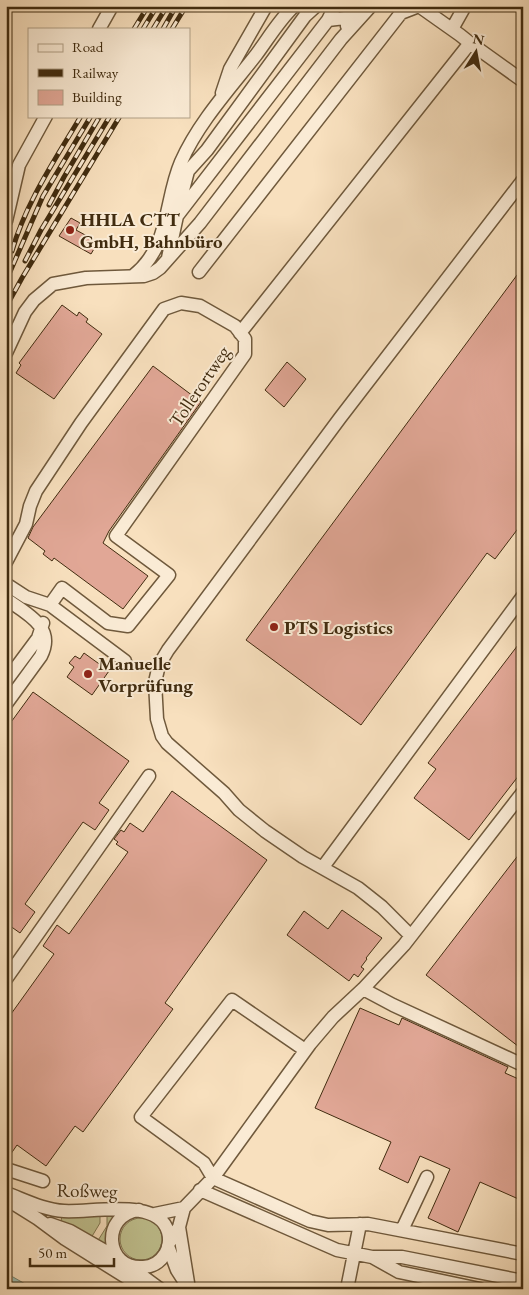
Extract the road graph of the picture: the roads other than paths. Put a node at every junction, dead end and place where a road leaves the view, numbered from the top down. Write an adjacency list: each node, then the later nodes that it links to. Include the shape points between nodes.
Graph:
1 (112, 6): 8 (street)
2 (266, 6): 13 (street, via 230,69)
3 (294, 6): 13 (street)
4 (316, 6): 16 (street, via 305,16 207,150 188,171)
5 (465, 6): 9 (street)
6 (370, 7): 7 (street, via 361,14); 10 (street)
7 (345, 10): 10 (street); 16 (street, via 328,20)
8 (100, 28)
9 (452, 29): 11 (street); 19 (street, via 419,6 401,13)
10 (343, 36): 18 (street, via 200,223)
11 (470, 43): 12 (street); 21 (street)
12 (523, 81)
13 (218, 104): 20 (street, via 182,161 152,258)
14 (45, 118): 17 (street, via 19,165)
15 (523, 180): 34 (street, via 340,418 168,650 156,675 156,714 160,732 167,743 239,810)
16 (177, 216): 18 (street)
17 (6, 221)
18 (168, 258): 20 (street, via 153,273)
19 (199, 272)
20 (133, 276): 22 (street, via 53,284 25,312)
21 (240, 333): 23 (street, Tollerortweg, via 235,326 200,306 181,303 164,309 36,491 26,524); 27 (street, Tollerortweg, via 245,339 245,354 116,536 169,575 128,626 108,623 62,588)
22 (6, 353)
23 (6, 562)
24 (6, 584): 27 (street, via 21,594)
25 (523, 596): 34 (street)
26 (6, 599): 28 (street)
27 (50, 605): 29 (street)
28 (43, 623): 30 (street, via 38,638); 31 (street, via 45,648)
29 (125, 661)
30 (6, 681)
31 (6, 704)
32 (149, 776): 36 (street)
33 (523, 792): 35 (street)
34 (323, 868): 35 (street, via 370,898)
35 (411, 936): 37 (street)
36 (6, 979)
37 (363, 989): 38 (street); 39 (street)
38 (305, 1050): 42 (street); 42 (street, via 232,1000 141,1117 204,1163)
39 (523, 1065)
40 (6, 1169): 43 (street)
41 (427, 1177): 53 (street)
42 (213, 1178): 44 (street); 51 (street, via 310,1221 328,1225)
43 (43, 1181)
44 (200, 1190): 47 (street); 55 (street, via 337,1250)
45 (6, 1193): 48 (street, Roßweg, via 54,1210)
46 (6, 1199): 50 (street, Roßweg)
47 (184, 1208): 49 (street, Roßweg); 52 (street, Roßweg)
48 (139, 1210): 49 (street, Roßweg); 58 (street, Roßweg, via 122,1217 113,1231 113,1247)
49 (154, 1214): 54 (street, Roßweg, via 167,1228)
50 (38, 1219): 58 (street, Roßweg, via 70,1231); 60 (street, Roßweg, via 64,1240)
51 (360, 1224): 53 (street); 55 (street)
52 (179, 1227): 54 (street, Roßweg); 62 (street, Roßweg)
53 (402, 1230): 56 (street)
54 (168, 1245): 58 (street, Roßweg, via 163,1256 152,1265 140,1268); 62 (street, Roßweg, via 177,1270)
55 (354, 1253): 57 (street); 63 (street)
56 (523, 1254)
57 (372, 1257): 59 (street, via 402,1257); 64 (street, via 399,1272)
58 (125, 1263): 61 (street, Roßweg)
59 (523, 1281)
60 (145, 1289)
61 (160, 1289)
62 (189, 1289)
63 (346, 1289)
64 (480, 1289)

